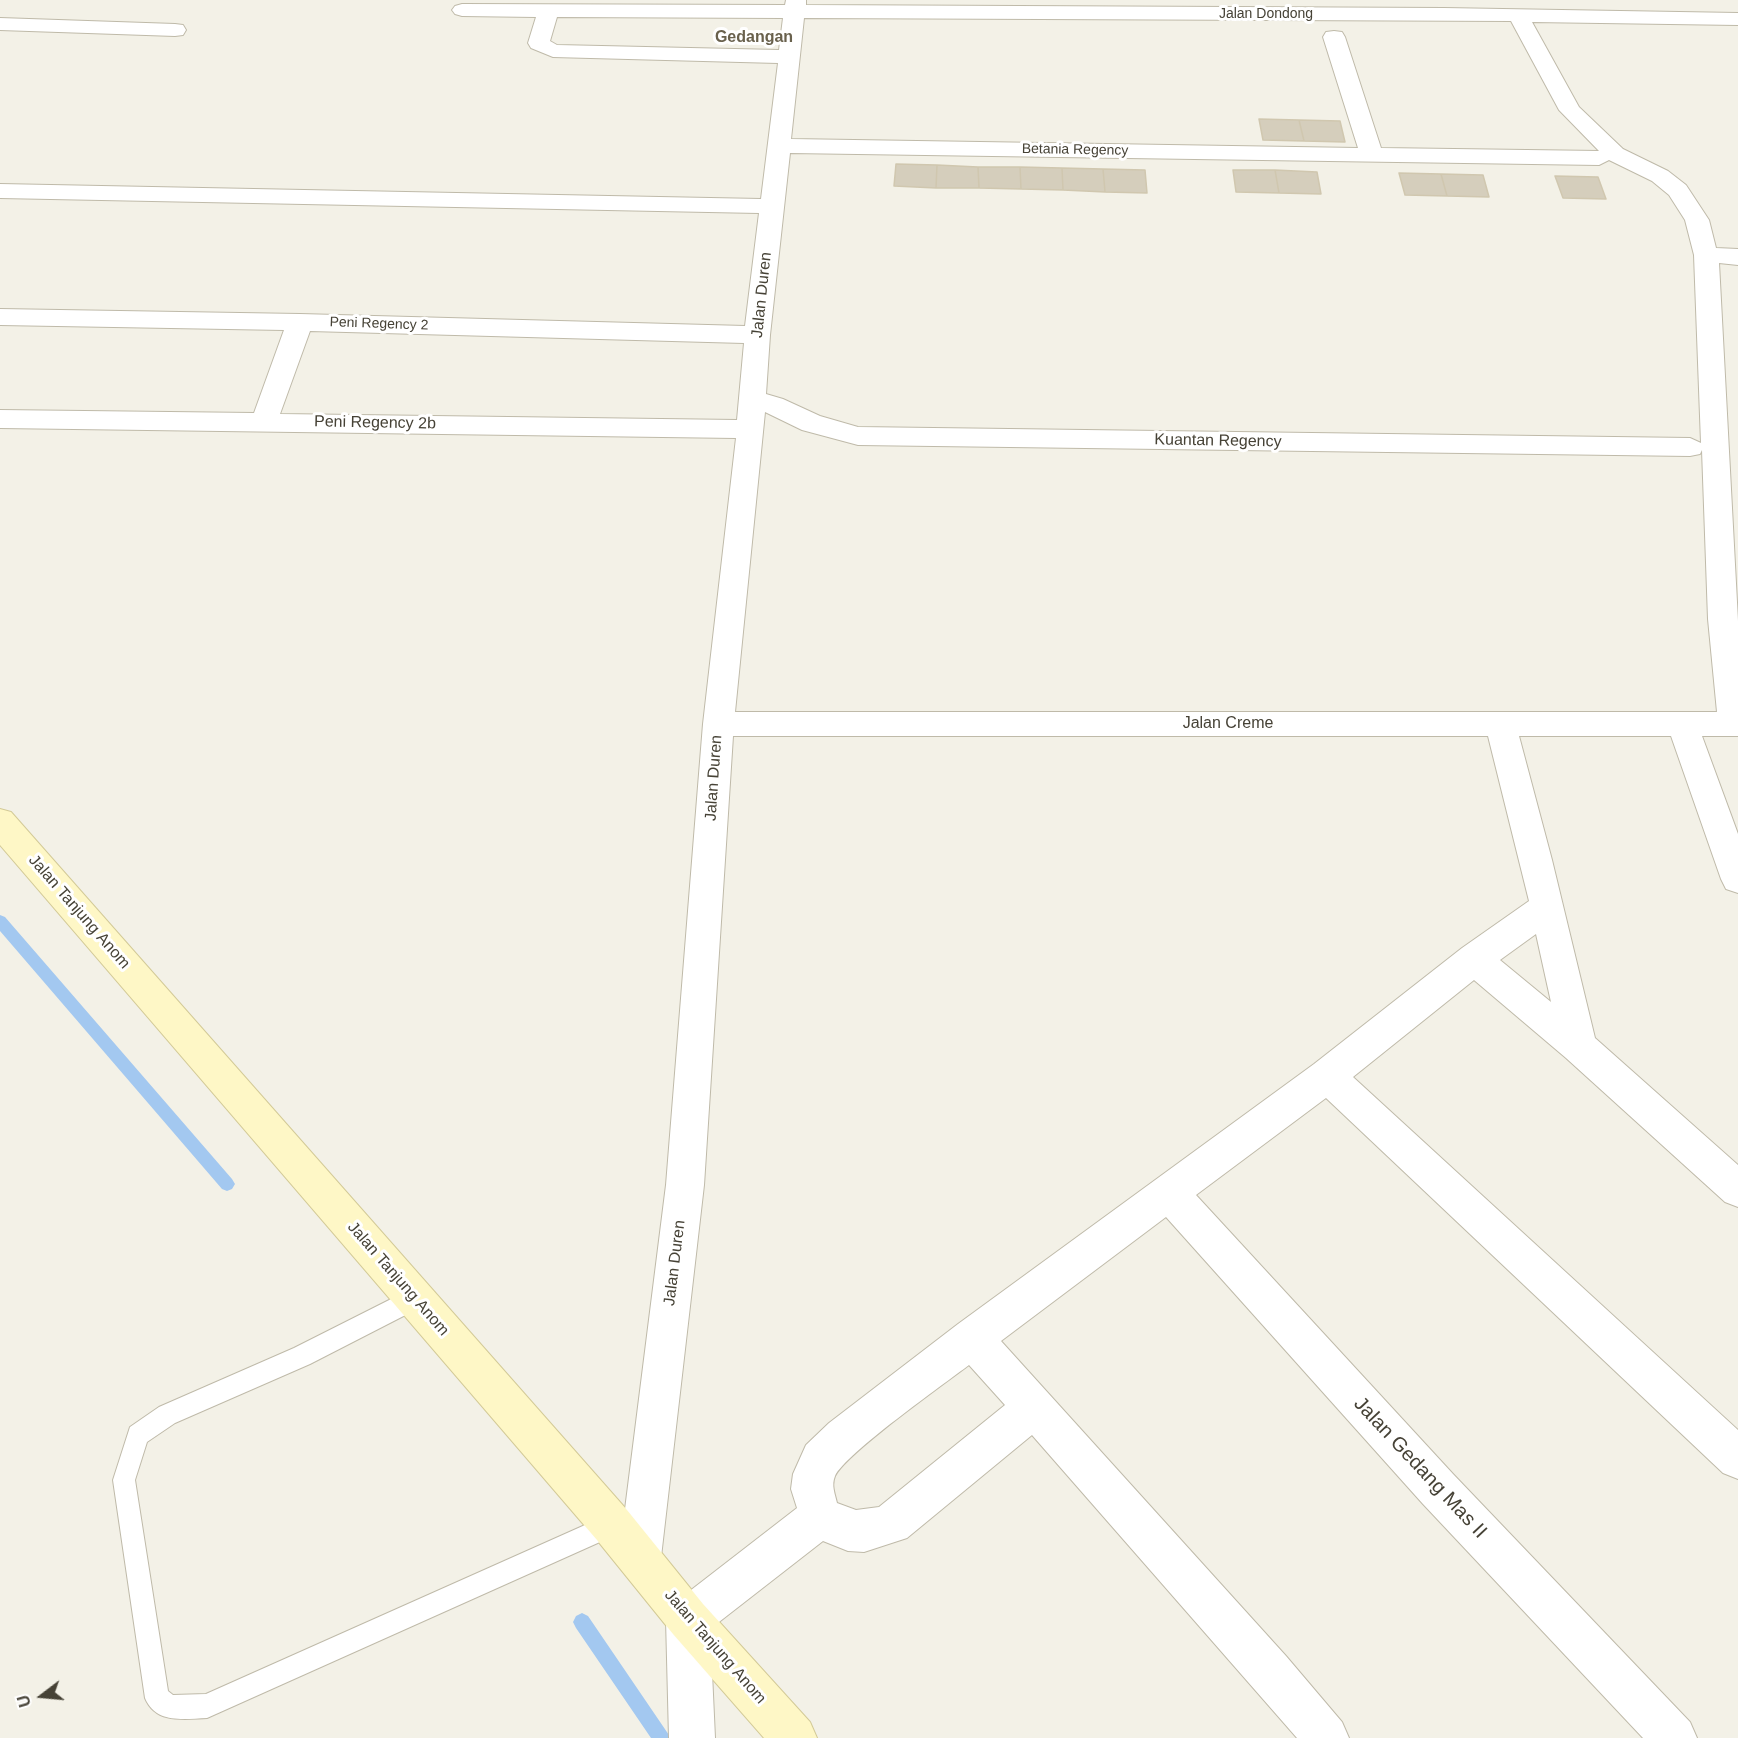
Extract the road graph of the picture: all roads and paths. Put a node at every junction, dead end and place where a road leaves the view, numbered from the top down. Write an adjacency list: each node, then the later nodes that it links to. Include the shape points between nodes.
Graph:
1 (510, 5): 6 (street, Jalan Dondong); 7 (street, Jalan Dondong)
2 (578, 6): 3 (street, Jalan Dondong); 7 (street, Jalan Dondong)
3 (795, 6): 4 (street, Jalan Dondong); 13 (street, Jalan Duren)
4 (1206, 7): 5 (street, Jalan Dondong)
5 (1442, 7): 8 (street, Jalan Dondong)
6 (462, 10)
7 (548, 11): 13 (street, via 539,43 553,51)
8 (1518, 15): 9 (street, Jalan Dondong); 19 (street, via 1570,110 1615,154 1660,176 1678,190 1697,220)
9 (1738, 19)
10 (0, 24): 11 (street)
11 (175, 30)
12 (1334, 38): 15 (street)
13 (789, 57): 14 (street, Jalan Duren)
14 (778, 146): 15 (street, Betania Regency); 18 (street, Jalan Duren)
15 (1372, 155): 16 (street, Betania Regency)
16 (1599, 158)
17 (0, 191): 18 (street)
18 (772, 206): 23 (street, Jalan Duren)
19 (1706, 255): 20 (street); 24 (street)
20 (1738, 256)
21 (0, 317): 22 (street, Peni Regency 2)
22 (300, 322): 23 (street, Peni Regency 2); 28 (street)
23 (757, 335): 26 (street, Jalan Duren)
24 (1710, 382): 25 (street); 33 (street, via 1723,619)
25 (1738, 384)
26 (751, 415): 28 (street, Peni Regency 2b); 29 (street, Kuantan Regency, via 774,405 811,423 858,436); 30 (street, Jalan Duren)
27 (0, 419): 28 (street, Peni Regency 2b)
28 (264, 421)
29 (1690, 447)
30 (718, 724): 31 (street, Jalan Creme); 48 (street, Jalan Duren, via 685,1185)
31 (1500, 724): 32 (street, Jalan Creme); 36 (street)
32 (1682, 724): 33 (street, Jalan Creme); 35 (street)
33 (1736, 724)
34 (0, 822): 42 (main road, Jalan Tanjung Anom)
35 (1738, 879)
36 (1547, 907): 37 (street); 38 (street)
37 (1474, 959): 38 (street); 39 (street)
38 (1579, 1047): 40 (street)
39 (1328, 1076): 41 (street); 45 (street)
40 (1738, 1189)
41 (1169, 1193): 43 (street); 53 (street, Jalan Gedang Mas II, via 1438,1489)
42 (415, 1298): 47 (main road, Jalan Tanjung Anom); 47 (lane, via 302,1356 167,1415 138,1436 124,1480 157,1698 169,1707 207,1706)
43 (972, 1338): 44 (street); 46 (street, via 843,1437 820,1460 812,1489)
44 (1033, 1408): 46 (street, via 892,1523 855,1532); 52 (street)
45 (1738, 1458)
46 (821, 1517): 49 (street)
47 (612, 1525): 48 (main road, Jalan Tanjung Anom)
48 (640, 1557): 49 (main road, Jalan Tanjung Anom)
49 (688, 1619): 50 (street); 51 (main road, Jalan Tanjung Anom)
50 (692, 1738)
51 (794, 1738)
52 (1326, 1738)
53 (1674, 1738)

